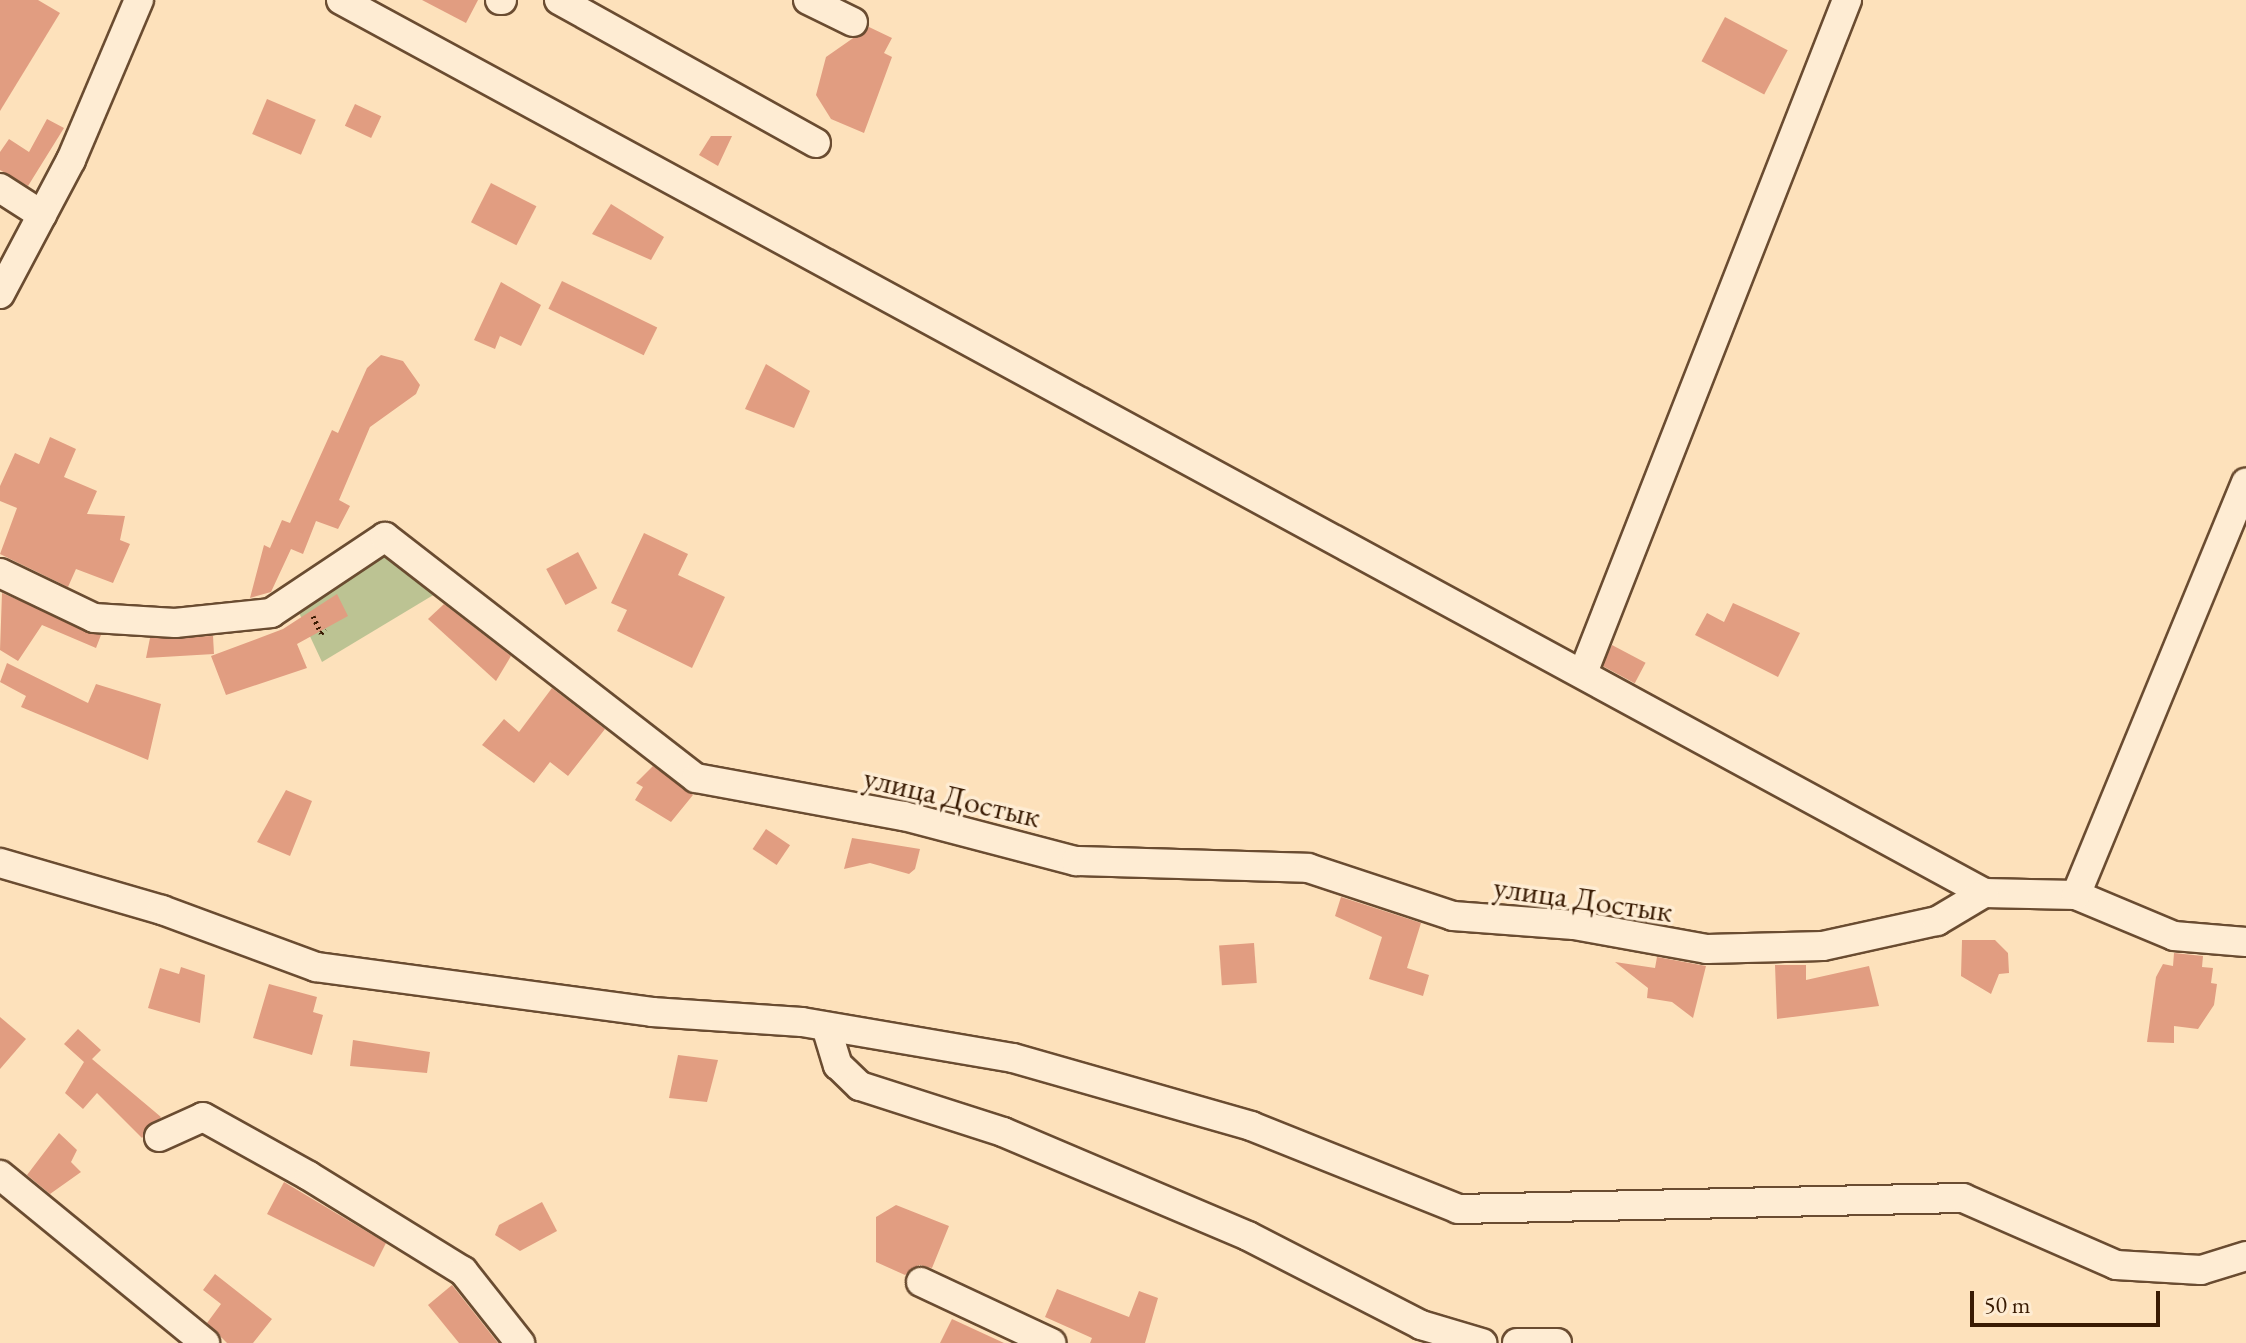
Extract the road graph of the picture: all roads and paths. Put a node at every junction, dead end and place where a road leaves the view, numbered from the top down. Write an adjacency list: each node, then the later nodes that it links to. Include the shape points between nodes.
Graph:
1 (139, 0): 9 (street)
2 (341, 0): 13 (street)
3 (559, 0): 7 (street)
4 (808, 0): 6 (street)
5 (1847, 0): 13 (street)
6 (853, 22)
7 (816, 143)
8 (0, 188): 9 (street)
9 (42, 215): 10 (street)
10 (0, 294)
11 (2246, 483): 16 (street)
12 (0, 573): 15 (street, улица Достык, via 94,618 175,623 271,613 385,537 696,778 904,816 1076,861 1308,868 1453,916 1574,925 1707,949 1842,942 1937,921)
13 (1583, 673): 15 (street)
14 (0, 863): 18 (street, via 162,910 316,967)
15 (1984, 893): 16 (street)
16 (2076, 895): 17 (street, via 2174,936)
17 (2246, 942)
18 (827, 1030): 21 (street, via 940,1043 1170,1102 1458,1209 1963,1198 2116,1265 2187,1271); 26 (street, via 838,1065 860,1086 1003,1132 1248,1236 1421,1325)
19 (159, 1137): 24 (street, via 203,1117 309,1176 463,1271)
20 (0, 1175): 23 (street)
21 (2246, 1256)
22 (921, 1282): 25 (street)
23 (205, 1343)
24 (520, 1343)
25 (1051, 1343)
26 (1482, 1343)
27 (1517, 1343): 28 (street)
28 (1557, 1343)

